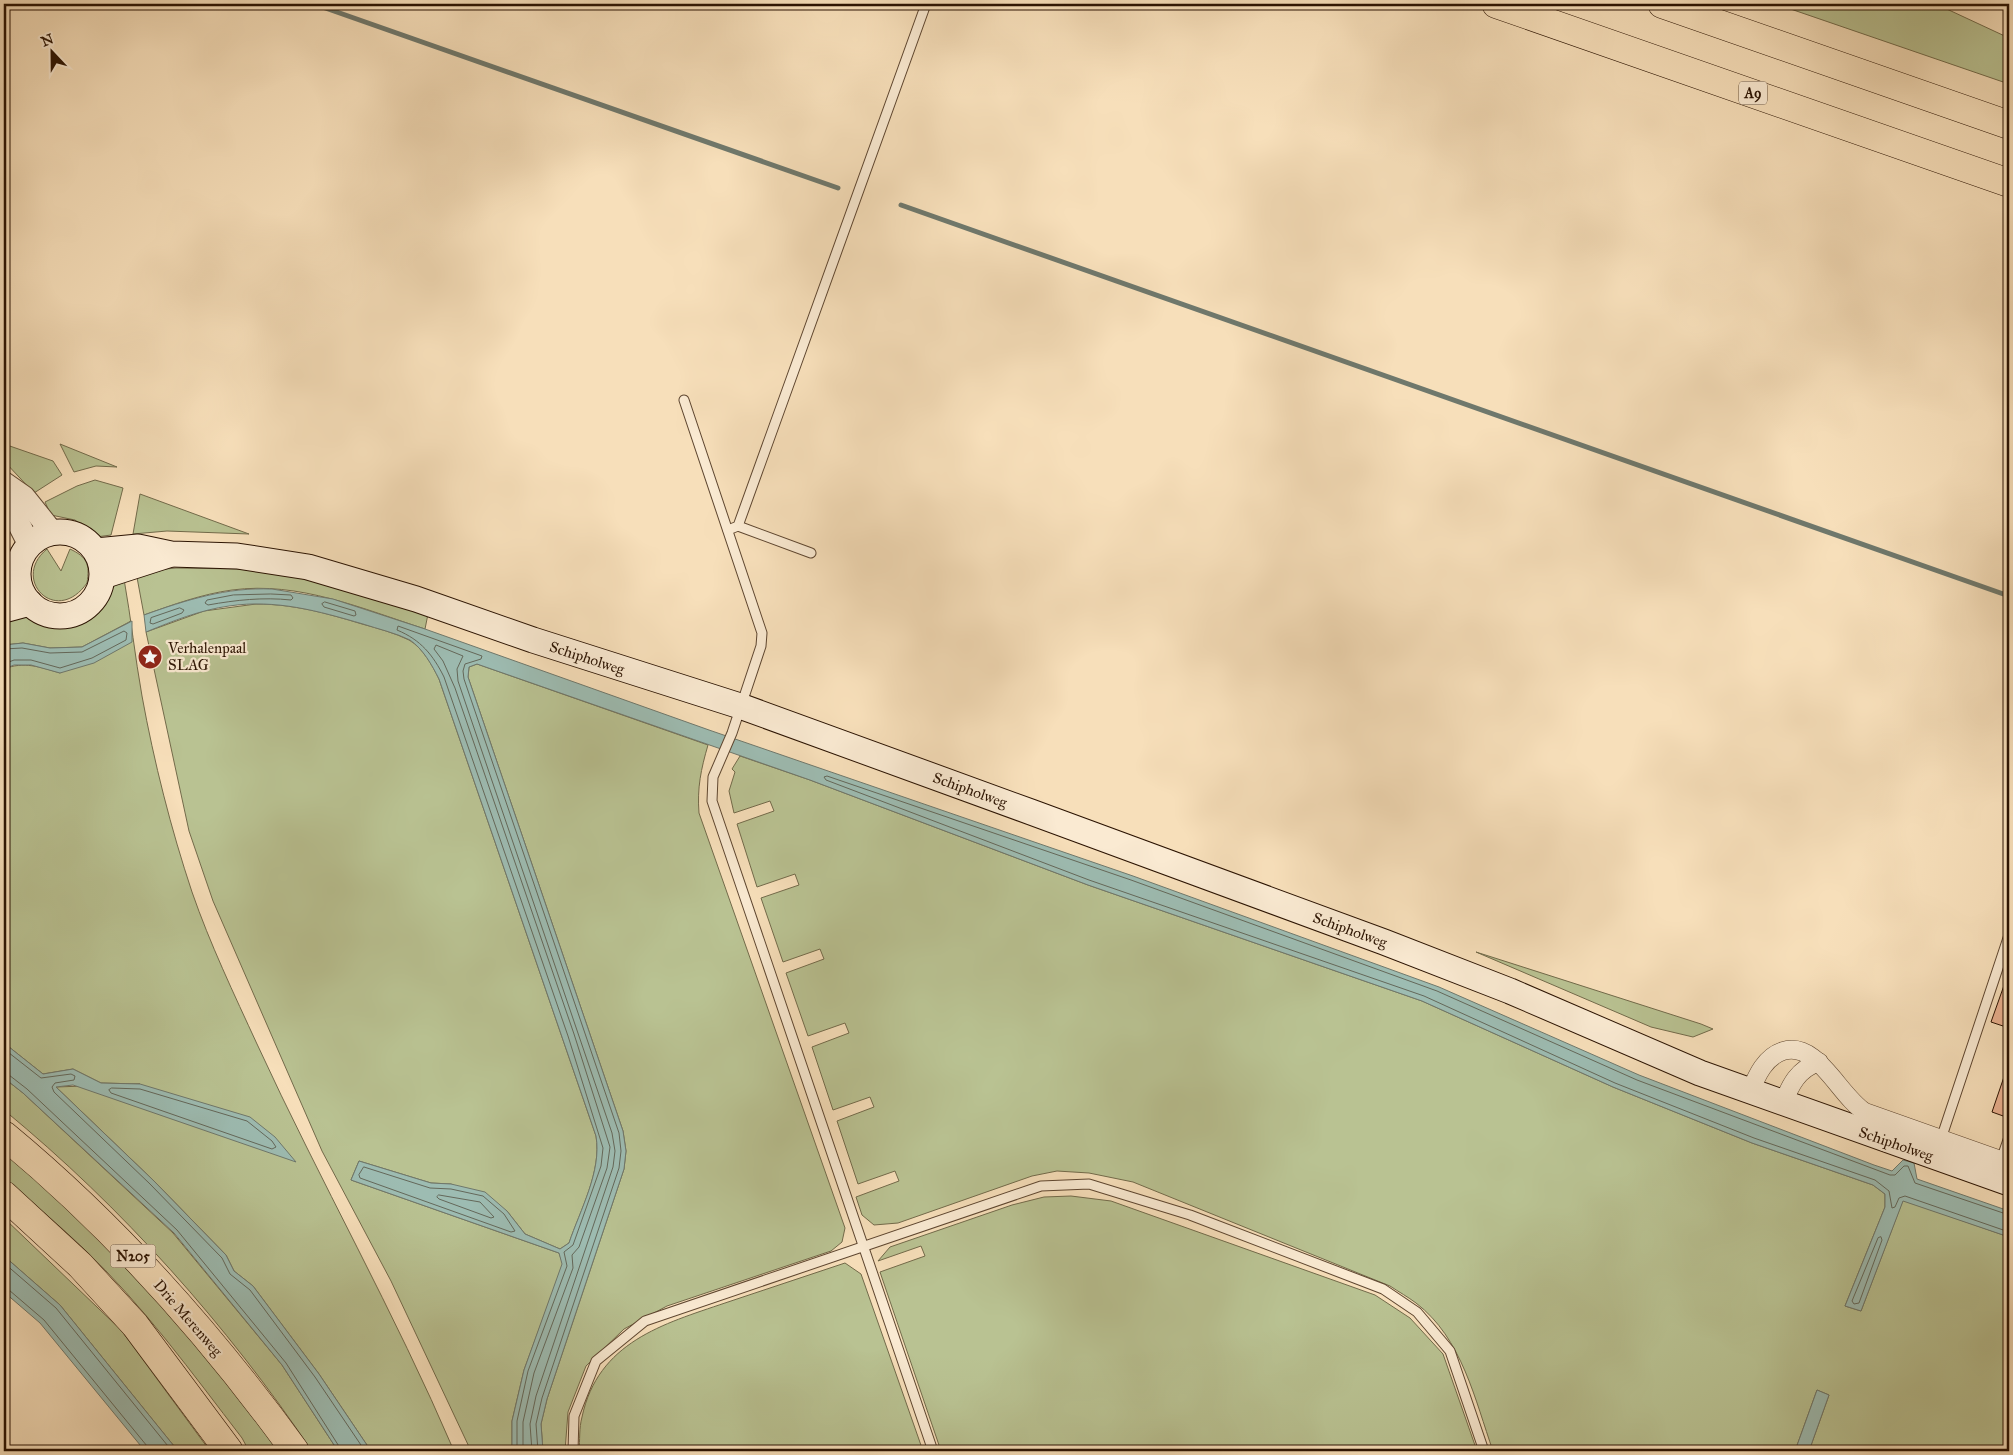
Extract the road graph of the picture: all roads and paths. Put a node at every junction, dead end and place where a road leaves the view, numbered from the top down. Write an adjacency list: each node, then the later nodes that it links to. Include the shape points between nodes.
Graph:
1 (926, 4): 9 (lane)
2 (1496, 4): 5 (highway, A9)
3 (1662, 4): 4 (highway)
4 (2009, 125)
5 (2009, 183)
6 (684, 400): 10 (lane)
7 (4, 483): 11 (street, via 24,497)
8 (4, 495): 12 (street)
9 (738, 526): 10 (lane); 14 (lane)
10 (728, 530): 20 (lane, via 762,633 761,646)
11 (52, 532): 12 (main road); 13 (main road, via 72,532)
12 (29, 544): 16 (main road)
13 (96, 550): 15 (main road, Schipholweg, via 138,547); 17 (main road, via 102,562)
14 (811, 552)
15 (171, 554): 17 (main road, Schipholweg); 20 (main road, Schipholweg, via 237,556 326,572)
16 (11, 576): 18 (main road)
17 (103, 576): 18 (main road, via 93,601 69,615 41,612)
18 (30, 603): 19 (main road)
19 (4, 610)
20 (740, 706): 23 (main road, Schipholweg, via 1384,942); 30 (lane, via 712,783 712,801)
21 (2009, 935): 27 (lane)
22 (1819, 1062): 23 (street, Schipholweg, via 1800,1050 1777,1053 1763,1067); 24 (street, via 1797,1075); 27 (street, Schipholweg, via 1853,1105)
23 (1750, 1092): 24 (main road, Schipholweg)
24 (1783, 1104): 27 (main road, Schipholweg)
25 (4, 1135): 32 (highway, Drie Merenweg / N205, via 144,1266 250,1388)
26 (2009, 1137): 28 (lane)
27 (1919, 1140): 28 (main road, Schipholweg)
28 (2007, 1169)
29 (4, 1195): 31 (highway, N205, via 80,1265 135,1325)
30 (863, 1245): 33 (lane, via 645,1321 596,1361 574,1416); 34 (lane); 35 (lane, via 1041,1186 1089,1184 1190,1215 1382,1289 1417,1312 1450,1351)
31 (229, 1451)
32 (295, 1451)
33 (573, 1451)
34 (933, 1451)
35 (1484, 1451)

